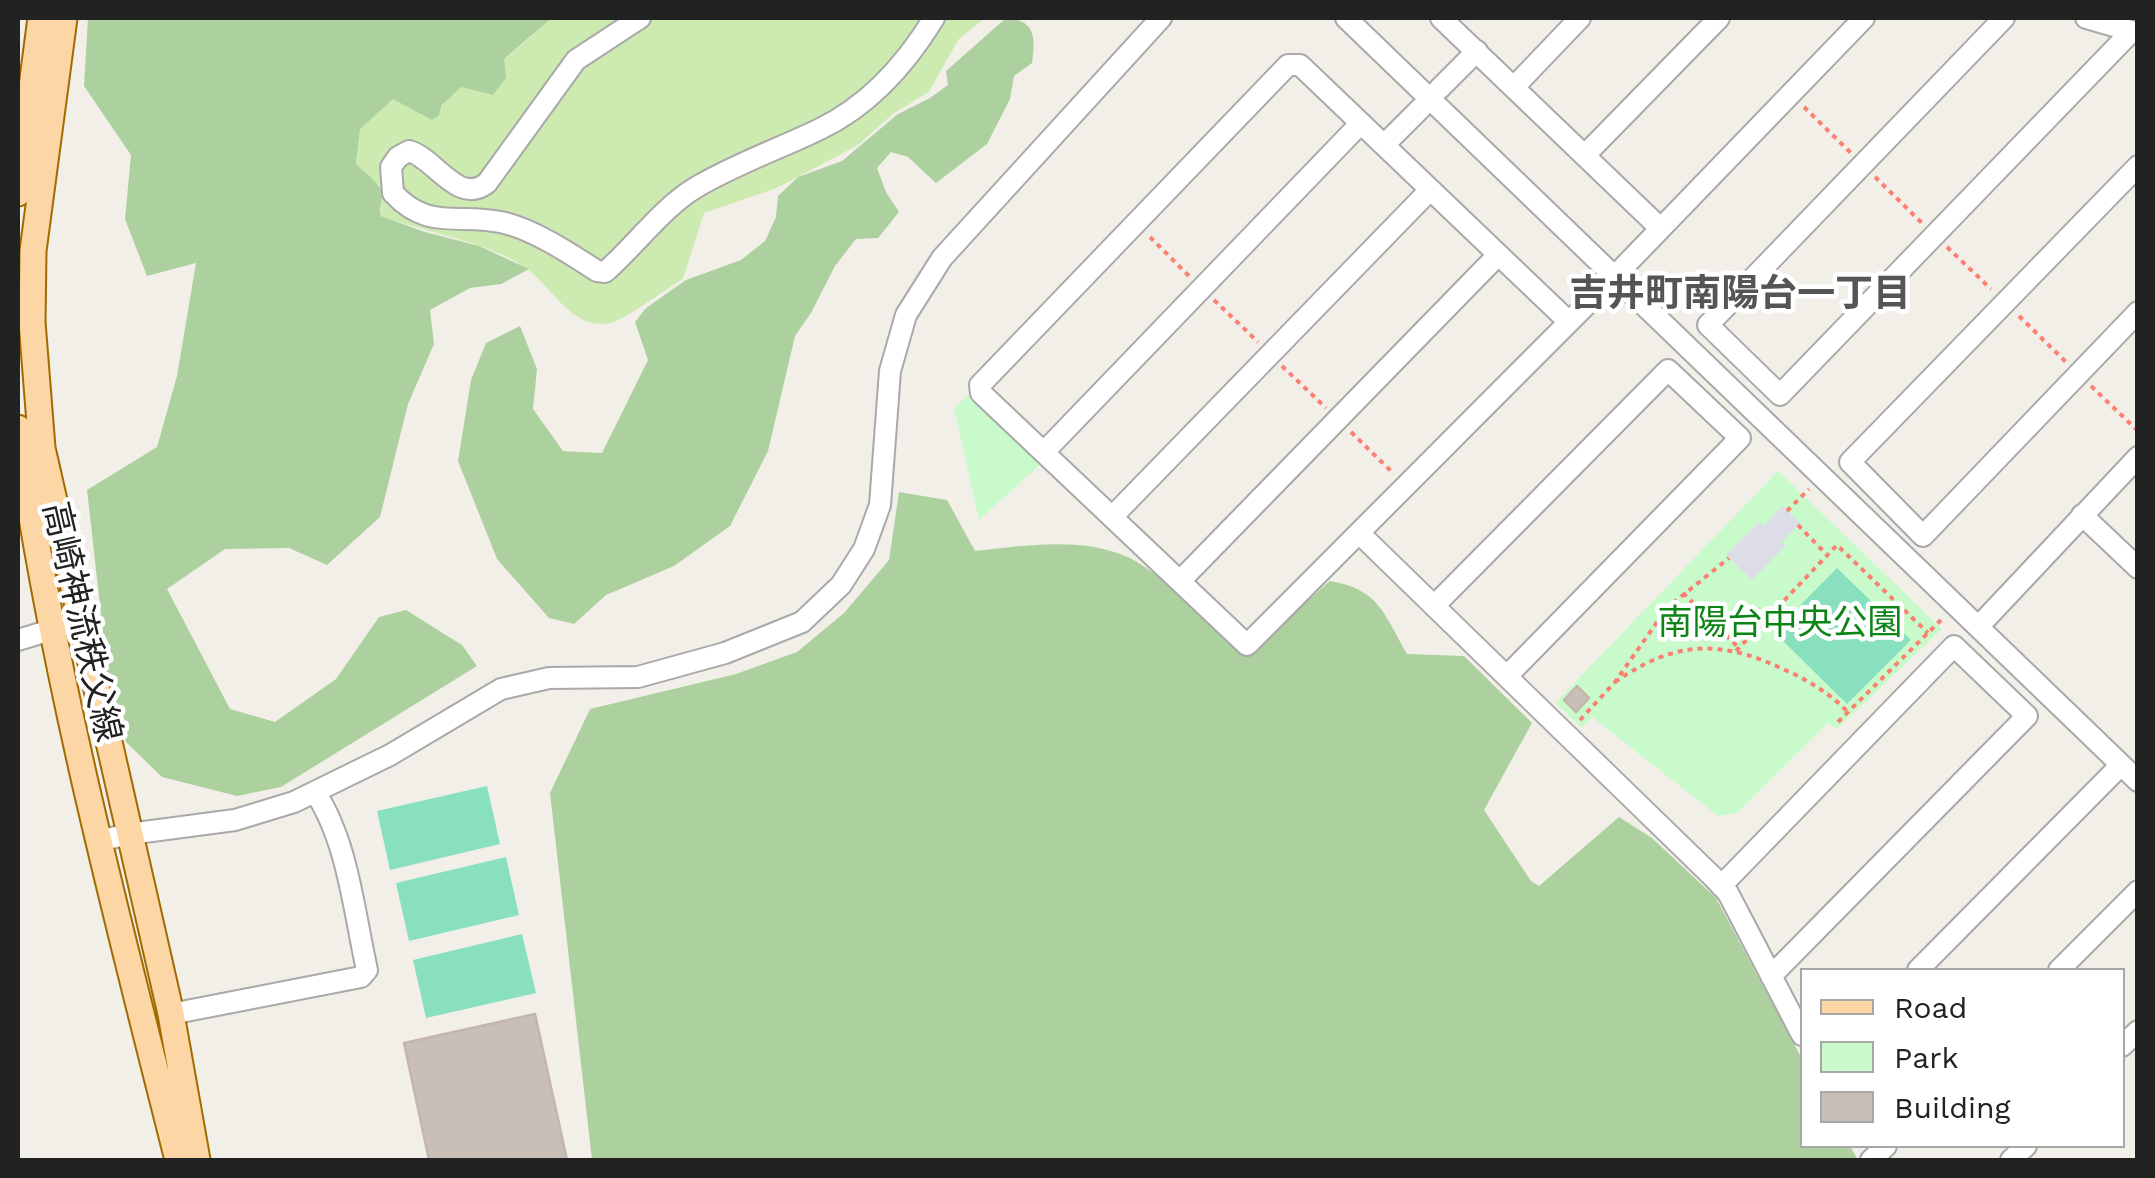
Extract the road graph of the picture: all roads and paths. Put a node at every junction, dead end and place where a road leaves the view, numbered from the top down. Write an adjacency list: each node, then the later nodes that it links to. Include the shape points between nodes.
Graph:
1 (41, 18): 25 (main road)
2 (64, 18): 51 (main road, 高崎神流秩父線, via 33,251 32,322 42,448)
3 (640, 18): 4 (street, via 576,60 478,190 450,182 409,152 391,167 394,193 417,214 506,224 606,272 691,191 863,102 898,72)
4 (934, 18)
5 (1161, 18): 64 (street, via 942,258 906,315 890,371 880,505 841,585 802,622 724,654 638,677 550,678 501,689)
6 (1346, 18): 29 (street)
7 (1444, 18): 14 (street)
8 (1580, 18): 15 (street)
9 (1719, 18): 21 (street)
10 (1864, 18): 17 (street)
11 (2004, 18): 22 (street)
12 (2086, 18): 13 (street)
13 (2135, 32): 27 (street)
14 (1476, 51): 15 (street); 16 (street)
15 (1514, 87): 21 (street)
16 (1439, 90)
17 (1790, 94): 22 (path); 26 (street)
18 (1422, 107): 20 (street)
19 (1361, 123): 20 (street); 36 (street); 36 (street, via 1300,65 1288,65 980,384)
20 (1384, 145): 24 (street)
21 (1585, 156): 26 (street)
22 (1862, 164): 27 (path); 27 (street, via 1708,326 1780,395)
23 (2138, 166): 30 (street)
24 (1430, 190): 28 (street); 40 (street)
25 (18, 192)
26 (1659, 227): 29 (street)
27 (1935, 234): 30 (path)
28 (1498, 255): 32 (street); 47 (street)
29 (1612, 278): 32 (street); 52 (street)
30 (2005, 303): 33 (path); 33 (street, via 1850,462 1923,536)
31 (2138, 312): 33 (street)
32 (1568, 321): 43 (street)
33 (2079, 374): 35 (path)
34 (18, 428): 53 (main road, 高崎神流秩父線)
35 (2138, 431)
36 (1044, 452): 40 (street)
37 (2138, 458): 41 (street)
38 (1810, 488): 39 (path)
39 (1787, 511)
40 (1112, 516): 47 (street)
41 (2082, 516): 46 (street); 52 (street)
42 (1798, 525): 44 (path)
43 (1360, 534): 47 (street, via 1248,646); 49 (street)
44 (1828, 555): 54 (path, via 1837,545); 56 (path)
45 (1729, 558): 48 (path)
46 (2138, 568)
47 (1180, 581)
48 (1683, 594): 56 (path); 58 (path)
49 (1434, 606): 57 (street); 57 (street, via 1668,370 1740,438)
50 (1944, 617): 54 (path)
51 (80, 620): 53 (street); 65 (main road, 高崎神流秩父線)
52 (1978, 627): 62 (street)
53 (52, 628): 55 (street); 66 (main road, 高崎神流秩父線)
54 (1928, 633): 59 (path)
55 (18, 640)
56 (1738, 649): 58 (path, via 1658,656); 59 (path, via 1812,682)
57 (1507, 676): 61 (street)
58 (1615, 682): 61 (path)
59 (1848, 712): 60 (path)
60 (1838, 722)
61 (1566, 734): 67 (street)
62 (2120, 765): 63 (street); 69 (street)
63 (2138, 782)
64 (315, 792): 65 (street, via 234,820); 72 (street, via 338,838 367,970 361,977)
65 (130, 834): 66 (street); 72 (main road, 高崎神流秩父線)
66 (98, 841): 74 (main road, 高崎神流秩父線)
67 (1721, 886): 71 (street); 71 (street, via 1954,646 2026,716)
68 (2138, 891): 70 (street)
69 (1920, 968)
70 (2061, 968)
71 (1771, 976): 73 (street)
72 (171, 1014): 75 (main road, 高崎神流秩父線)
73 (1800, 1031)
74 (178, 1160)
75 (197, 1160)

